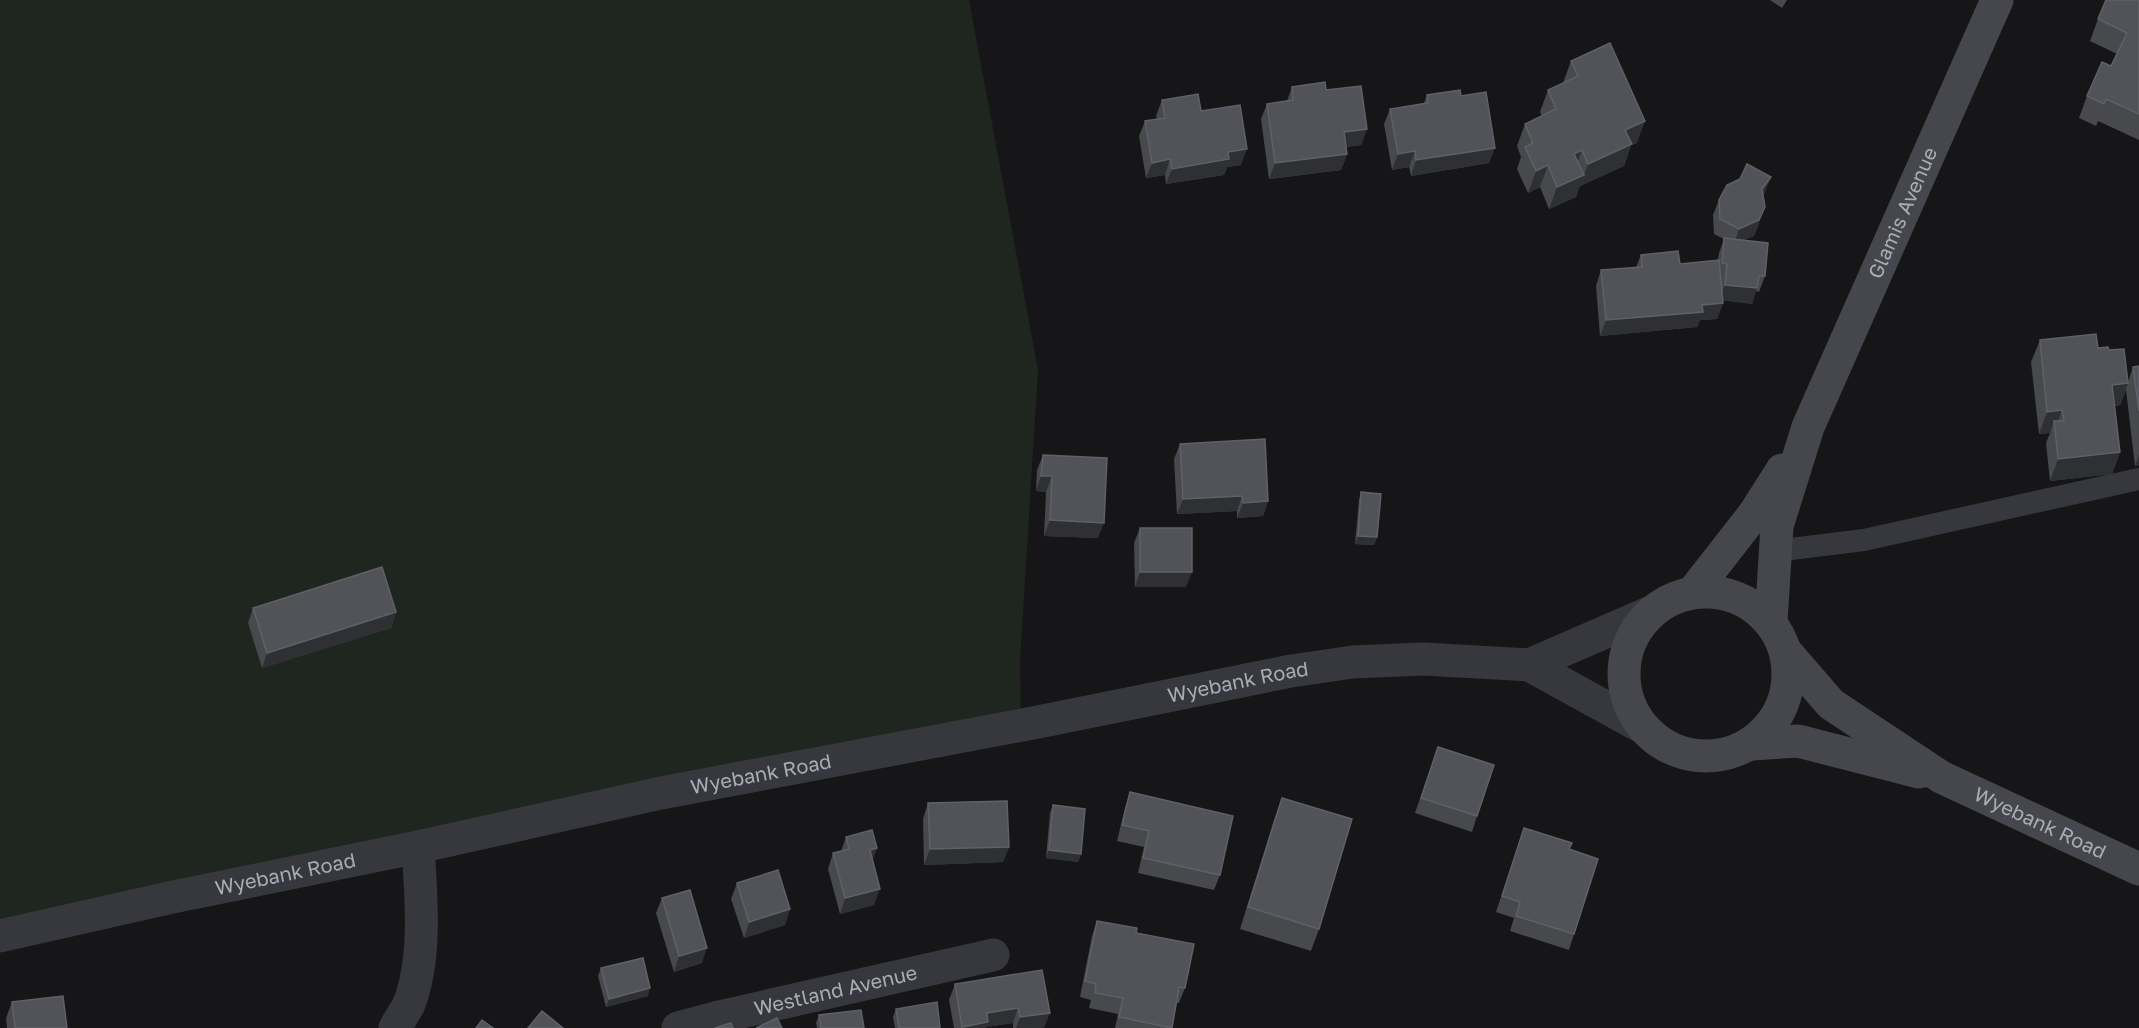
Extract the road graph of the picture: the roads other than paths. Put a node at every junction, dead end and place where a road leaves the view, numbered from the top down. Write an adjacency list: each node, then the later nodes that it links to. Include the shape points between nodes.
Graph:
1 (1996, 0): 2 (main road, Glamis Avenue)
2 (1808, 427): 4 (main road, Glamis Avenue, via 1777,526); 5 (main road, Glamis Avenue, via 1754,514)
3 (2139, 479): 4 (lane, via 1864,540)
4 (1775, 551): 7 (main road, Glamis Avenue)
5 (1694, 591): 6 (main road, via 1670,599); 7 (main road, via 1736,597)
6 (1648, 613): 9 (street, Wyebank Road); 10 (main road, via 1631,638 1623,668 1626,699)
7 (1771, 622): 8 (main road)
8 (1786, 652): 11 (main road, via 1789,678 1784,704 1771,726); 12 (main road, Wyebank Road, via 1831,704)
9 (1528, 665): 10 (street, Wyebank Road); 13 (street, Wyebank Road, via 1423,659 1353,662 1291,671 661,793)
10 (1640, 726): 11 (main road, via 1664,746 1693,757 1723,756)
11 (1752, 744): 12 (main road, Wyebank Road, via 1798,741)
12 (1941, 777): 14 (main road, Wyebank Road)
13 (418, 847): 15 (street, Wyebank Road); 17 (street, via 422,905 418,969 408,1004)
14 (2139, 869)
15 (0, 936)
16 (993, 955): 18 (street, Westland Avenue)
17 (395, 1028)
18 (678, 1028)

